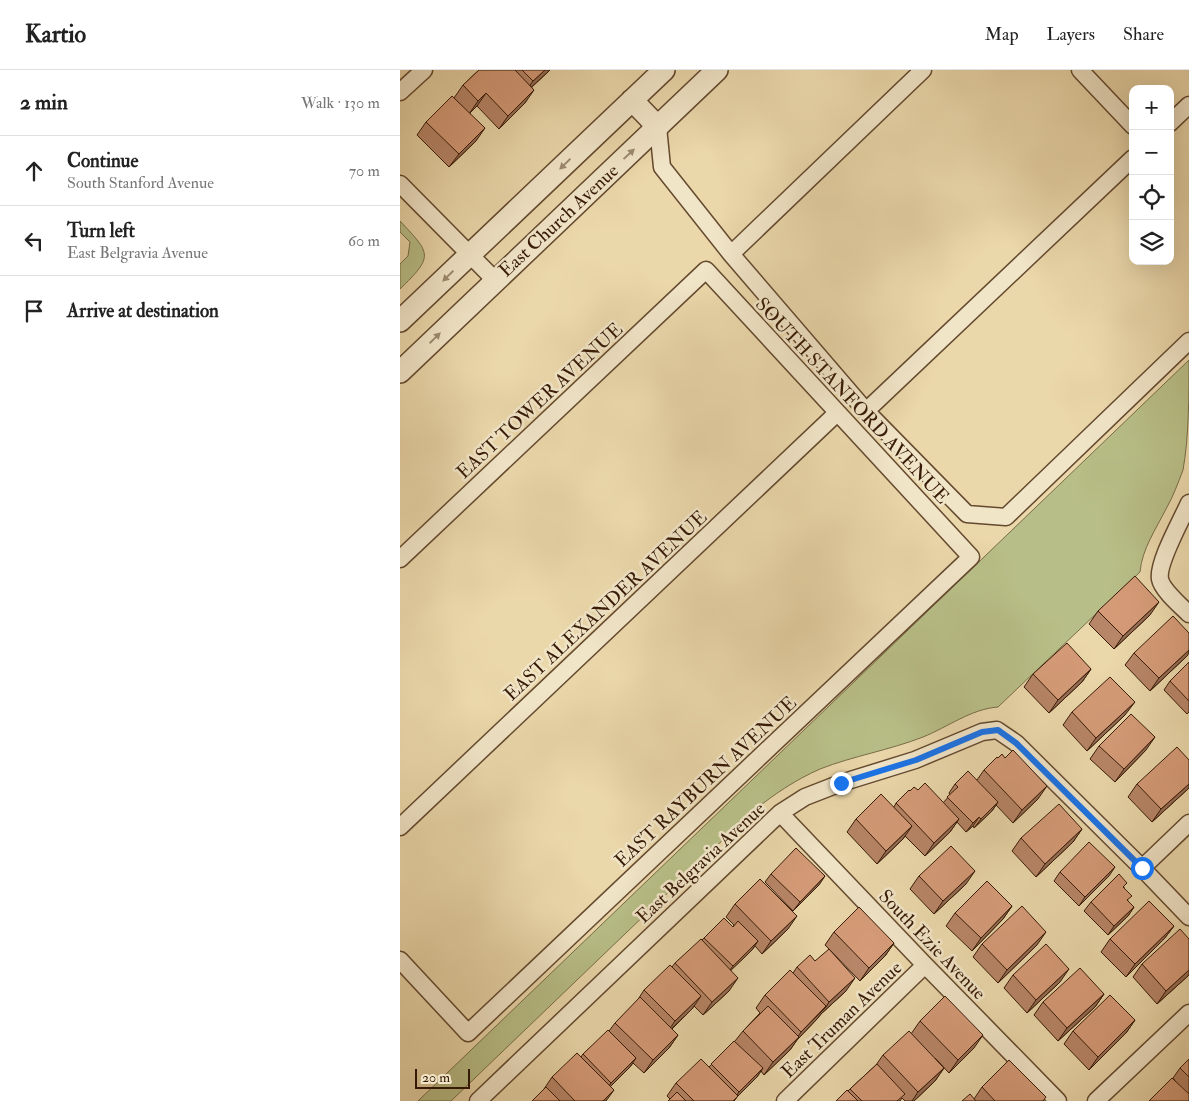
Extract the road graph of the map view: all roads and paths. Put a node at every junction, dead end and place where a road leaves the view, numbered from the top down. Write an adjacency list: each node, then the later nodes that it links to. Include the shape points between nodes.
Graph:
1 (424, 70): 6 (street)
2 (664, 70): 7 (street, East Church Avenue)
3 (717, 70): 11 (street, East Church Avenue)
4 (923, 70): 14 (street)
5 (1080, 70): 10 (street)
6 (400, 92)
7 (632, 100): 11 (street); 15 (street, East Church Avenue, one-way to 15)
8 (1189, 105): 9 (street)
9 (1174, 119)
10 (1129, 122)
11 (658, 127): 14 (street, via 662,167); 17 (street, East Church Avenue, one-way to 11)
12 (1129, 162): 21 (street)
13 (400, 184): 15 (street)
14 (731, 254): 21 (street)
15 (469, 255): 17 (street); 18 (street, East Church Avenue, one-way to 18)
16 (706, 270): 22 (street, SOUTH STANFORD AVENUE); 25 (street, EAST TOWER AVENUE)
17 (495, 280): 20 (street, East Church Avenue, one-way to 17)
18 (400, 321)
19 (1189, 341): 21 (street, via 1006,517 967,514)
20 (400, 372)
21 (866, 412)
22 (837, 413): 24 (street, SOUTH STANFORD AVENUE); 29 (street, EAST ALEXANDER AVENUE)
23 (1189, 503): 26 (street, via 1162,560 1160,578 1166,591)
24 (970, 558): 32 (street, EAST RAYBURN AVENUE, via 468,1033)
25 (400, 559)
26 (1189, 614)
27 (780, 813): 30 (street, East Belgravia Avenue, via 805,797 841,783 916,760 982,732 998,730 1016,743); 33 (street, South Ezie Avenue); 35 (street, East Belgravia Avenue)
28 (1189, 823): 30 (street)
29 (400, 827)
30 (1142, 868): 31 (street)
31 (1189, 917)
32 (400, 960)
33 (925, 965): 36 (street, East Truman Avenue); 37 (street, South Ezie Avenue)
34 (1189, 1013): 38 (street)
35 (478, 1101)
36 (785, 1101)
37 (1058, 1101)
38 (1096, 1101)

